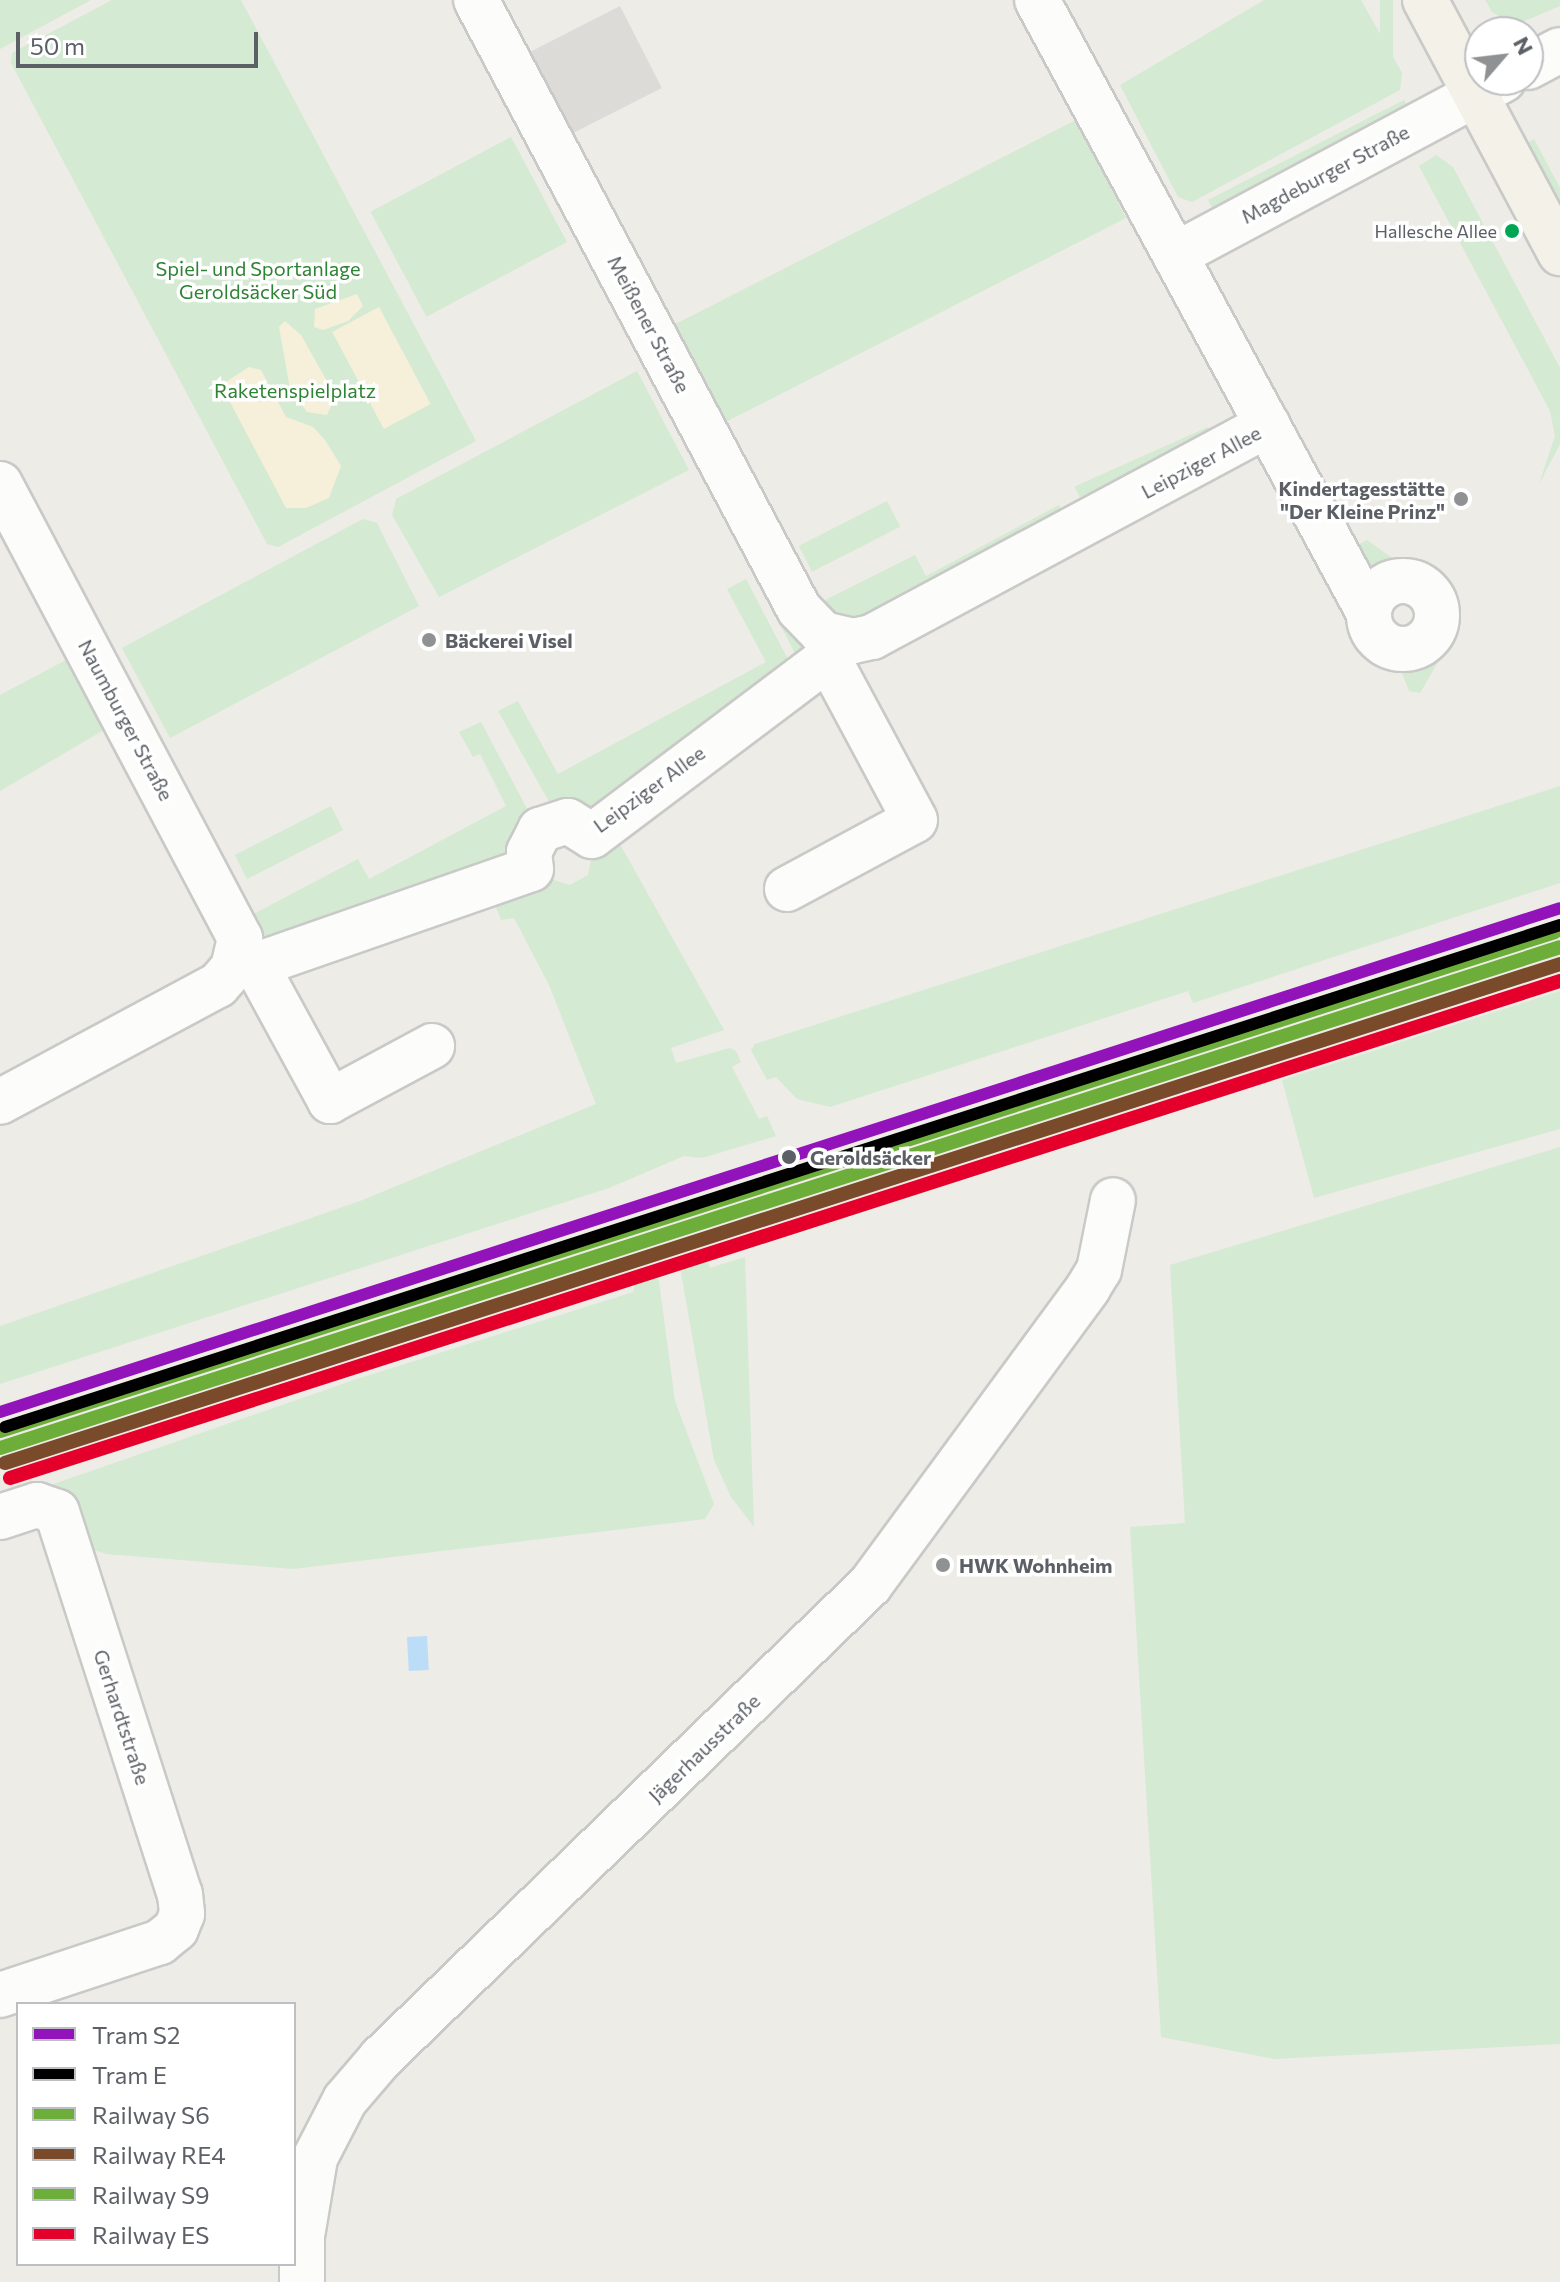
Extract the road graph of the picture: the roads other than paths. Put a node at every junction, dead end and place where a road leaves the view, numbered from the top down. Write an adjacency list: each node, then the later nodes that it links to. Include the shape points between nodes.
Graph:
1 (476, 0): 12 (street, Meißener Straße, via 799,609)
2 (1037, 0): 8 (street)
3 (1425, 0): 4 (main road)
4 (1464, 52)
5 (1471, 96): 8 (street, Magdeburger Straße)
6 (1494, 96): 7 (main road)
7 (1560, 253)
8 (1175, 255): 9 (street)
9 (1268, 425): 11 (street); 12 (street, Leipziger Allee, via 872,637)
10 (0, 484): 14 (street, Naumburger Straße, via 227,907)
11 (1369, 613)
12 (830, 648): 13 (street, Meißener Straße, via 915,820); 14 (street, Leipziger Allee, via 592,836 568,821 540,830 529,852 531,869)
13 (787, 889)
14 (247, 962): 15 (street, Naumburger Straße, via 330,1101); 16 (street, Leipziger Allee, via 218,985)
15 (432, 1046)
16 (0, 1102)
17 (1113, 1200): 20 (street, Jägerhausstraße, via 1099,1270 1088,1288 870,1585 393,2047 345,2100 315,2158 302,2236)
18 (0, 1517): 19 (street, Gerhardtstraße, via 37,1505 51,1507 61,1522 182,1914 176,1929 160,1942)
19 (0, 1995)
20 (302, 2282)

